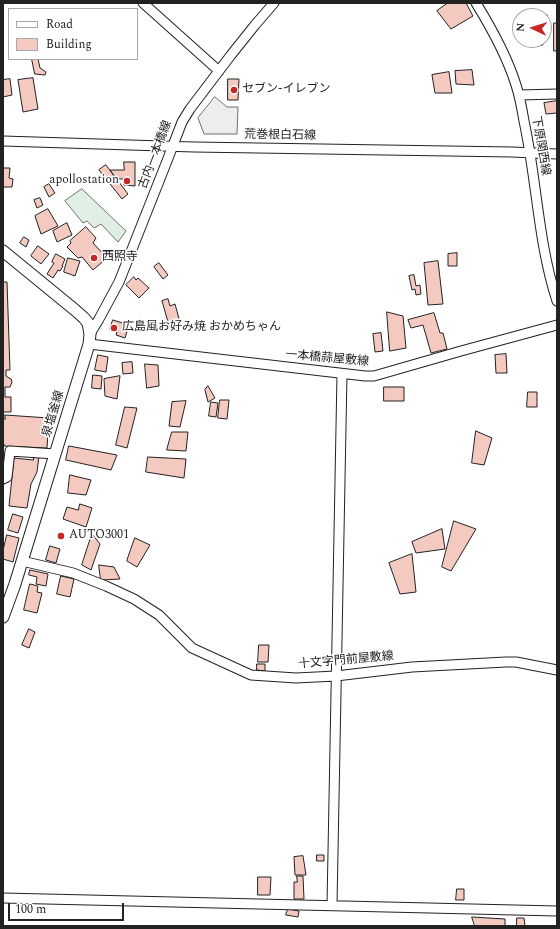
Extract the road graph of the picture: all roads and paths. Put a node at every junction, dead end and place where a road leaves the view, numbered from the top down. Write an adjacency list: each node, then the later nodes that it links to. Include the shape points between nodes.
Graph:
1 (143, 3): 4 (street)
2 (274, 3): 4 (street, 古内一本橋線)
3 (476, 3): 6 (street, 下原関西線, via 506,58)
4 (219, 70): 8 (street, 古内一本橋線, via 182,122)
5 (557, 94): 6 (street)
6 (519, 95): 9 (street, 下原関西線)
7 (3, 141): 8 (street, 荒巻根白石線)
8 (173, 146): 9 (street, 荒巻根白石線); 14 (street, 古内一本橋線, via 119,282)
9 (530, 153): 10 (street, 荒巻根白石線); 12 (street, 下原関西線, via 545,253)
10 (557, 154)
11 (3, 251): 14 (main road, via 88,323)
12 (557, 301)
13 (557, 325): 15 (street, 一本橋蒜屋敷線, via 374,376)
14 (89, 339): 15 (street, 一本橋蒜屋敷線); 16 (main road, 泉塩釜線)
15 (342, 374): 21 (street)
16 (55, 454): 17 (street, via 10,451 7,477); 18 (main road, 泉塩釜線)
17 (3, 479)
18 (22, 561): 19 (main road, 泉塩釜線); 21 (street, 十文字門前屋敷線, via 73,573 134,599 159,615 192,648 251,675 296,678)
19 (3, 617)
20 (557, 670): 21 (street, 十文字門前屋敷線, via 506,662 412,667)
21 (336, 676): 23 (street)
22 (3, 898): 23 (street)
23 (332, 905): 24 (street)
24 (557, 910)

